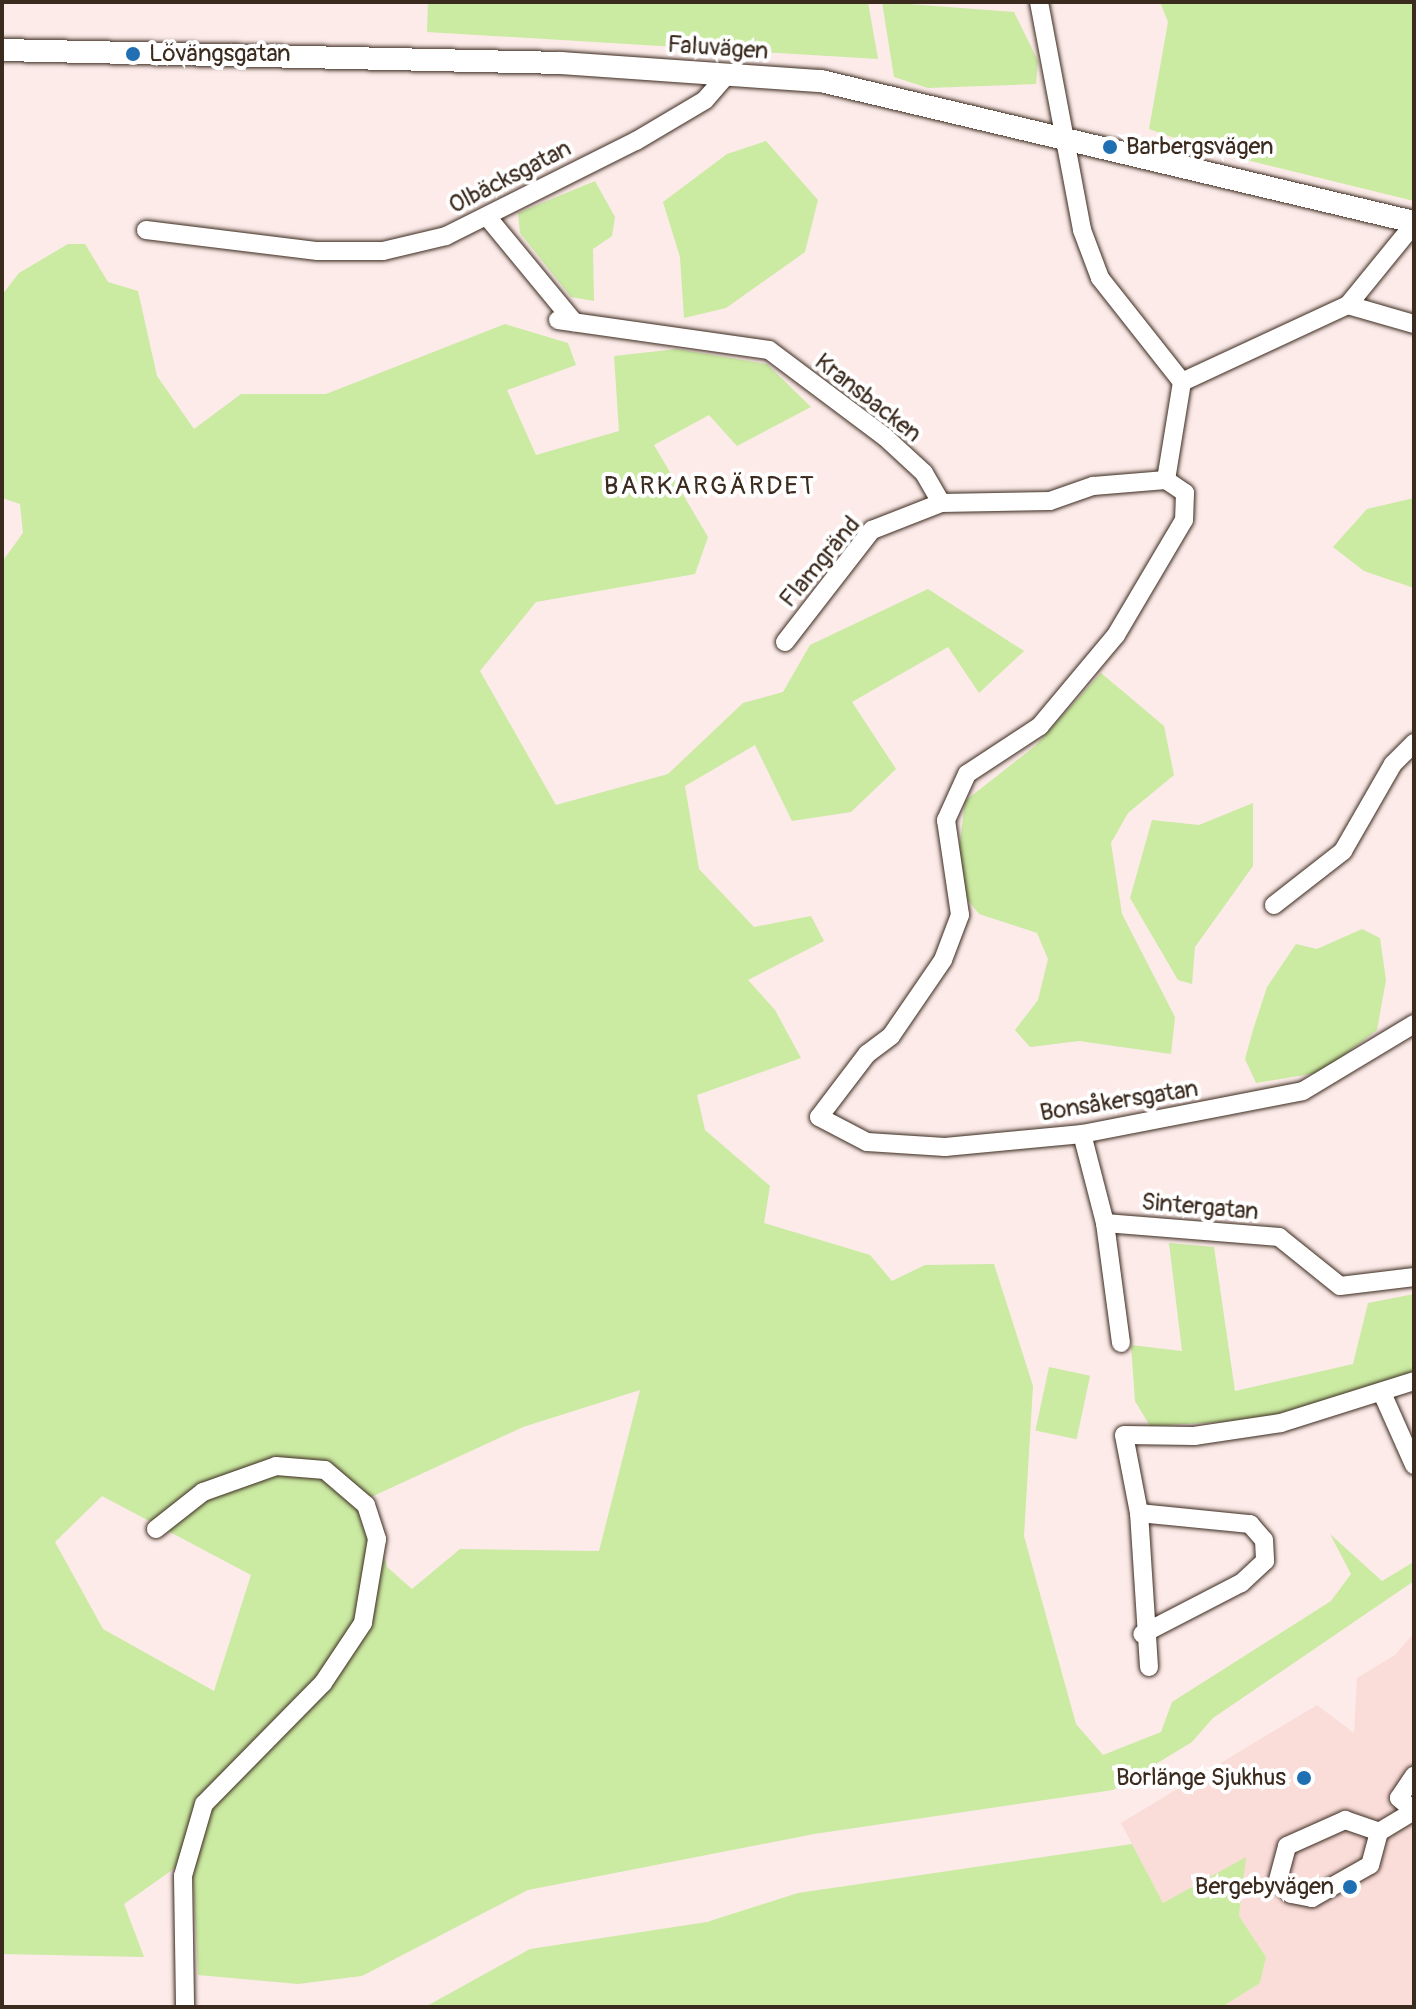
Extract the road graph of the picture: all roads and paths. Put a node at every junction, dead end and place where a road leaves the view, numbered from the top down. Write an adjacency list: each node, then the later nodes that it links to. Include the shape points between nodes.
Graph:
1 (1039, 2): 4 (street)
2 (2, 50): 3 (street, Faluvägen)
3 (728, 74): 4 (street, Faluvägen, via 821,81); 5 (street, Olbäcksgatan, via 705,100)
4 (1065, 136): 6 (street, Faluvägen); 10 (street, via 1082,230 1100,278)
5 (489, 219): 7 (street, Olbäcksgatan, via 383,251); 12 (street, Kransbacken, via 566,321 769,350 885,437 924,473)
6 (1414, 223): 8 (street)
7 (146, 230)
8 (1348, 305): 9 (street); 10 (street)
9 (1414, 324)
10 (1182, 382): 11 (street)
11 (1166, 480): 12 (street, via 1093,486 1050,501); 17 (street, Bonsåkersgatan, via 1185,493 1184,520 1116,635 1040,726 967,774 946,820 960,915 943,960 891,1036 867,1054 819,1117 867,1142 945,1147)
12 (941, 503): 13 (street, Flamgränd, via 872,530)
13 (785, 642)
14 (1414, 743): 15 (street, via 1393,764 1343,851)
15 (1274, 905)
16 (1414, 1024): 17 (street, Bonsåkersgatan, via 1303,1091)
17 (1082, 1134): 18 (street, Sintergatan)
18 (1105, 1223): 19 (street, Sintergatan, via 1279,1237 1340,1286); 20 (street)
19 (1414, 1277)
20 (1121, 1343)
21 (1414, 1381): 22 (street)
22 (1382, 1393): 23 (street); 24 (street, via 1281,1423 1194,1436 1124,1435)
23 (1414, 1465)
24 (1139, 1513): 26 (street); 26 (street, via 1250,1524 1264,1540 1265,1561 1241,1583)
25 (156, 1529): 31 (street, via 203,1492 276,1466 325,1470 366,1505 377,1539 363,1623 323,1683 204,1804 183,1876)
26 (1142, 1634): 27 (street)
27 (1149, 1667)
28 (1414, 1776): 29 (street, via 1399,1798)
29 (1414, 1811): 30 (street)
30 (1379, 1832): 30 (street, via 1345,1820 1287,1846 1278,1880 1291,1894 1312,1898 1370,1865)
31 (185, 2007)

